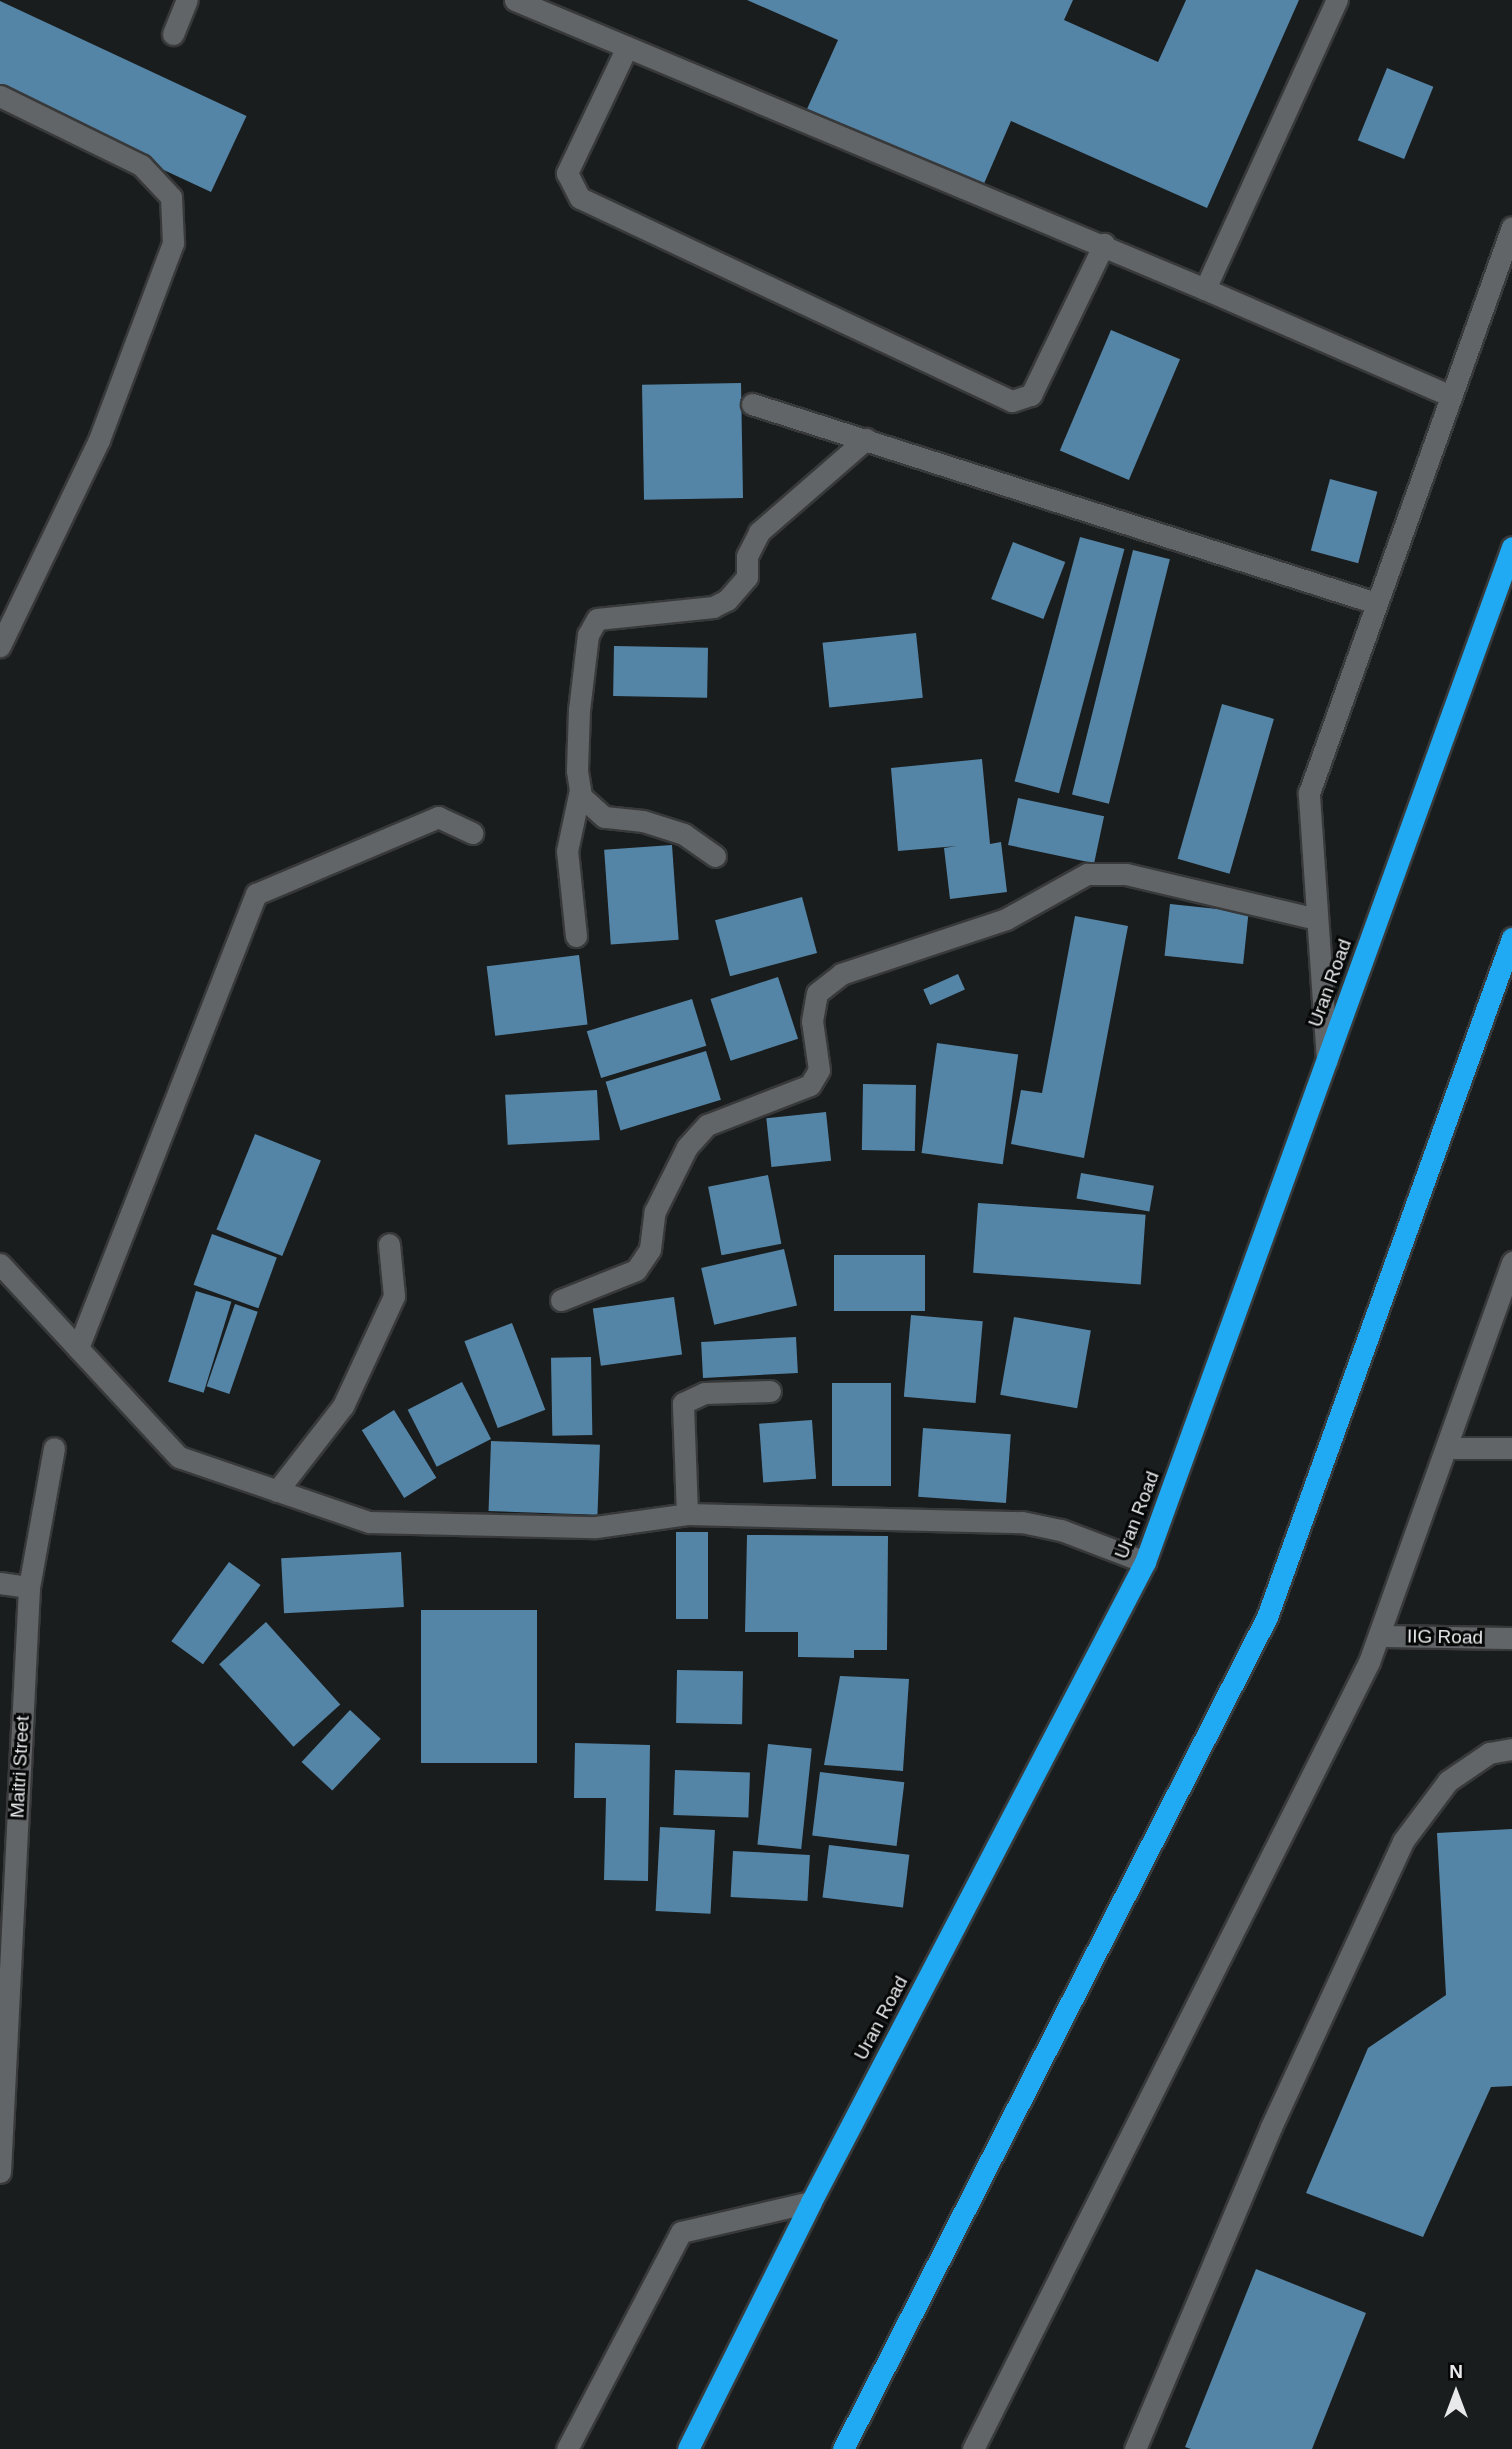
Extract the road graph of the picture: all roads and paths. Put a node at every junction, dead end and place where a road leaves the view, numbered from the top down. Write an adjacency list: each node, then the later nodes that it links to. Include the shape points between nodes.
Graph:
1 (187, 0): 5 (street)
2 (515, 0): 4 (street)
3 (1337, 0): 10 (street)
4 (559, 8): 6 (street)
5 (173, 34)
6 (627, 47): 9 (street); 9 (street, via 568,173 580,198 1012,401 1031,395)
7 (0, 96): 16 (street, via 141,165 171,197 173,243 99,440)
8 (1512, 227): 11 (street)
9 (1104, 244): 10 (street)
10 (1205, 289): 11 (street)
11 (1451, 396): 15 (street)
12 (752, 404): 13 (street)
13 (866, 439): 15 (street); 17 (street, via 759,532 747,556 747,577 727,600 713,607 597,619 588,635 579,710)
14 (1512, 547): 23 (highway, Uran Road)
15 (1376, 603): 20 (street, via 1309,793)
16 (0, 646)
17 (580, 790): 19 (street, via 604,817 643,821 684,834); 21 (street, via 568,851)
18 (472, 833): 28 (street, via 438,817 256,894)
19 (715, 856)
20 (1317, 919): 23 (street); 27 (street, via 1126,874 1087,874 1006,919 841,974 817,993 812,1021 819,1070 810,1085 707,1125 688,1147 655,1211 650,1250 636,1270)
21 (576, 936)
22 (1512, 938): 45 (highway, via 1266,1617)
23 (1326, 1060): 35 (highway, Uran Road)
24 (389, 1244): 33 (street, via 394,1296 343,1406)
25 (1512, 1262): 30 (street)
26 (0, 1264): 28 (street)
27 (561, 1300)
28 (78, 1349): 33 (street, via 179,1457)
29 (770, 1391): 34 (street, via 704,1393 683,1403)
30 (1446, 1447): 31 (street); 38 (street)
31 (1512, 1447)
32 (54, 1448): 37 (street, Maitri Street)
33 (277, 1491): 34 (street, via 369,1522 596,1527)
34 (688, 1514): 35 (street, via 1022,1522 1061,1530)
35 (1145, 1562): 42 (highway, Uran Road)
36 (0, 1583): 37 (street)
37 (29, 1587): 41 (street, Maitri Street)
38 (1379, 1636): 39 (street, IIG Road); 46 (street)
39 (1512, 1638)
40 (1512, 1749): 47 (street, via 1489,1753 1448,1781 1403,1841 1271,2127)
41 (0, 2165)
42 (811, 2202): 43 (street, via 681,2232); 44 (highway, Uran Road)
43 (567, 2449)
44 (688, 2449)
45 (843, 2449)
46 (973, 2449)
47 (1135, 2449)

